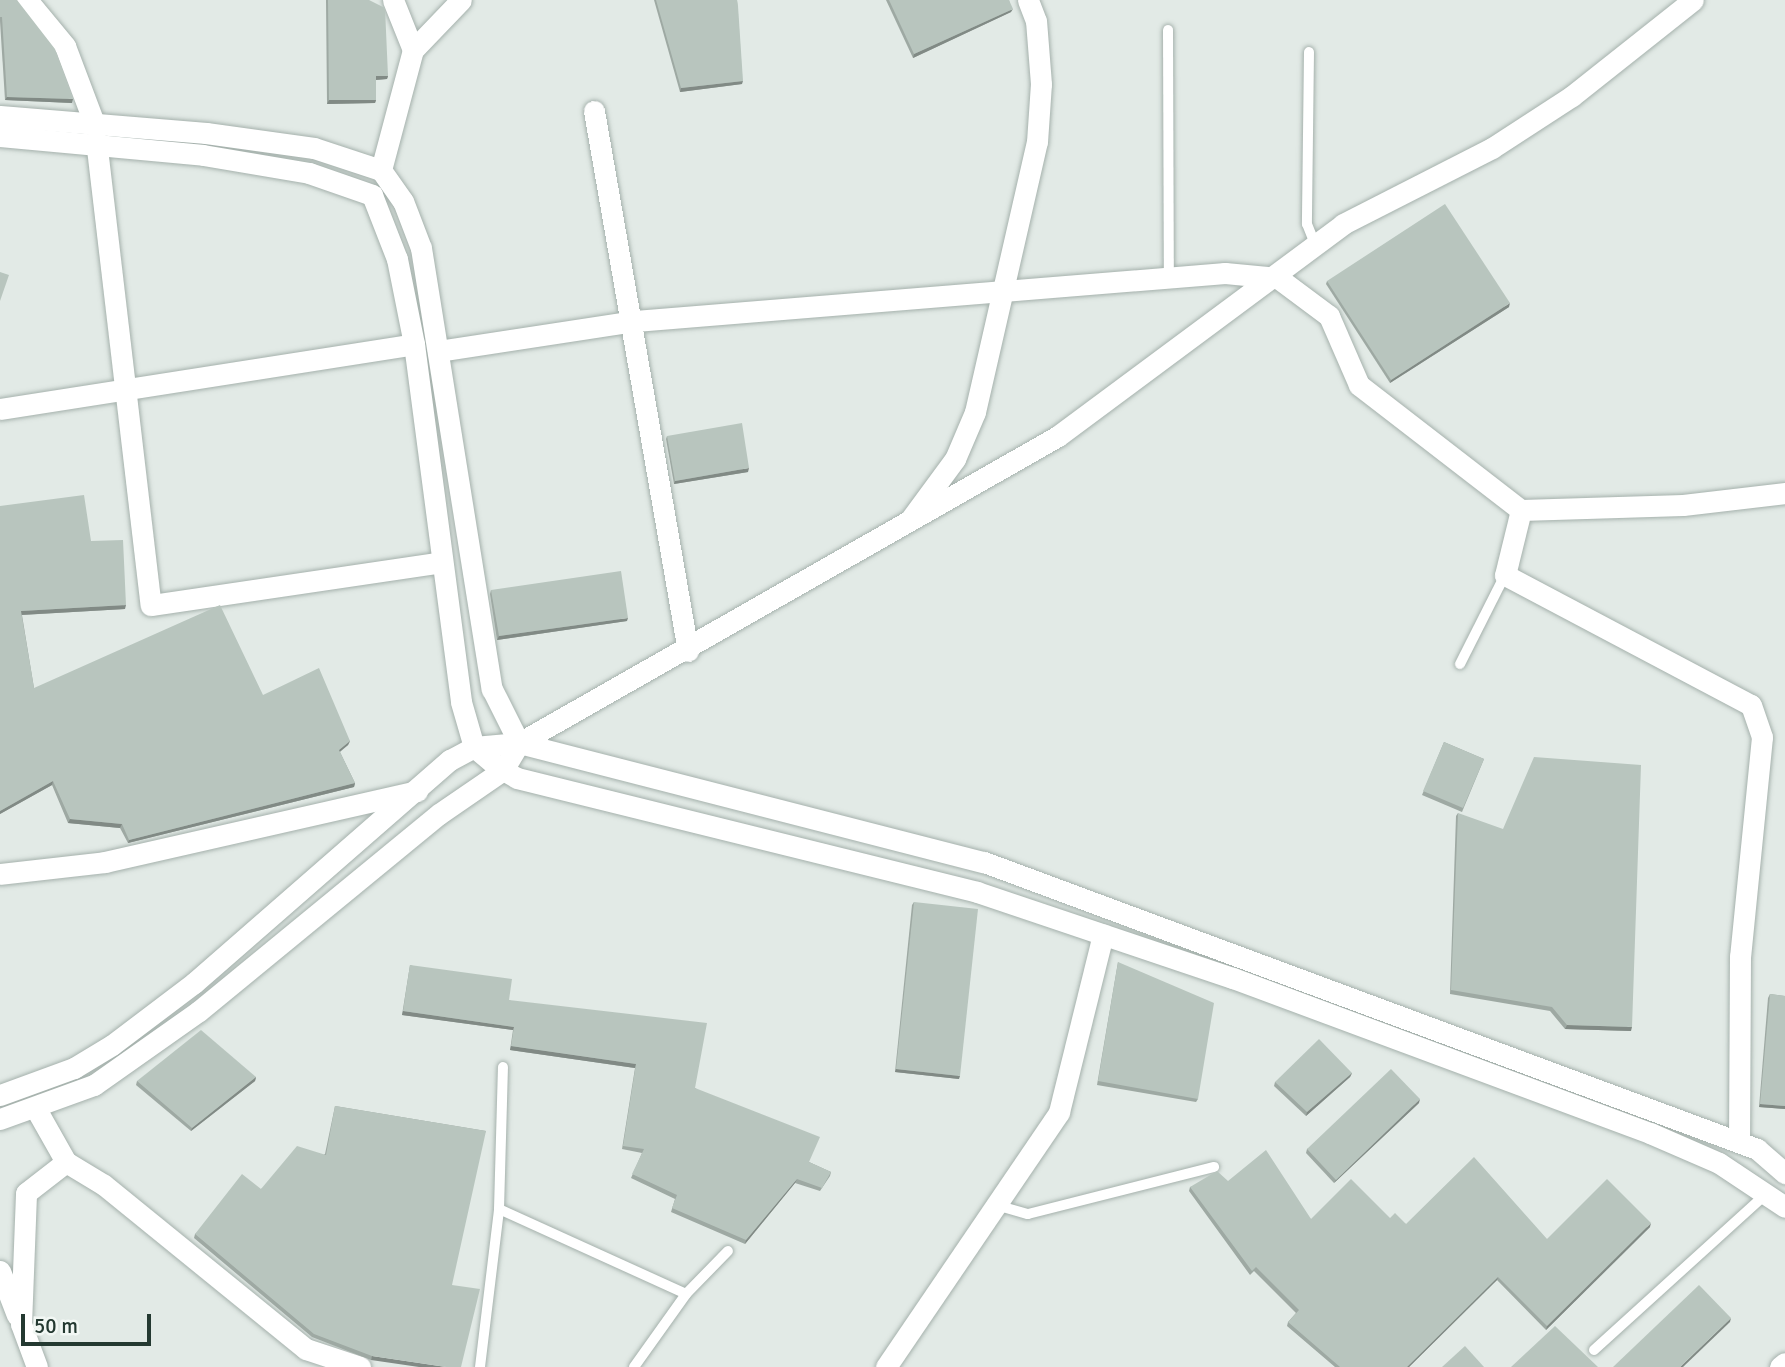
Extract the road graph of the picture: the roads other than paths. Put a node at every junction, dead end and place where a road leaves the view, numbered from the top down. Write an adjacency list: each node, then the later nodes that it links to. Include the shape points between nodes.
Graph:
1 (27, 0): 11 (street, via 65,46)
2 (393, 0): 7 (street)
3 (461, 0): 7 (street)
4 (1028, 0): 18 (street, via 1036,21 1041,84 1037,142)
5 (1693, 0): 15 (street, via 1572,96 1492,148 1343,224)
6 (1168, 30): 17 (lane)
7 (413, 50): 13 (street)
8 (1309, 52): 15 (lane, via 1307,224)
9 (594, 111): 19 (street)
10 (0, 116): 11 (street)
11 (94, 130): 12 (street); 13 (street, via 314,148); 14 (street, via 309,173); 22 (street)
12 (0, 136)
13 (381, 170): 14 (street); 21 (street, via 404,201 421,248)
14 (363, 190): 20 (street, via 386,221)
15 (1316, 246): 16 (street)
16 (1278, 278): 17 (street, via 1225,273); 25 (street, via 1329,316 1359,385); 26 (street, via 1058,436)
17 (1170, 279): 18 (street)
18 (1002, 294): 19 (street); 26 (street, via 975,412 955,459)
19 (635, 321): 21 (street); 31 (street)
20 (414, 344): 22 (street); 27 (street)
21 (438, 351): 29 (street)
22 (124, 390): 23 (street); 27 (street, via 152,604)
23 (0, 409)
24 (1785, 493): 25 (street, via 1684,505)
25 (1521, 510): 28 (street)
26 (905, 527): 31 (street)
27 (442, 562): 30 (street)
28 (1505, 575): 32 (lane); 43 (street, via 1751,705 1762,737 1740,956)
29 (476, 606): 30 (street); 33 (street, via 492,689)
30 (449, 611): 34 (street)
31 (688, 652): 33 (street)
32 (1460, 664)
33 (519, 743): 34 (street); 35 (street); 43 (street, via 984,862)
34 (474, 747): 35 (street); 36 (street)
35 (503, 770): 38 (street, via 977,892); 41 (street, via 439,814 199,1011 94,1084)
36 (417, 790): 37 (street, via 105,862); 40 (street, via 194,983 111,1045 74,1068)
37 (0, 874)
38 (1103, 934): 47 (street, via 1650,1133); 48 (street, via 1059,1112)
39 (503, 1067): 50 (lane)
40 (0, 1095)
41 (36, 1109): 42 (street); 44 (street)
42 (0, 1119)
43 (1739, 1142): 46 (street)
44 (65, 1162): 54 (street, via 26,1193); 58 (street, via 104,1185 306,1349)
45 (1214, 1167): 48 (lane, via 1028,1214)
46 (1785, 1172)
47 (1767, 1193): 49 (street); 55 (lane)
48 (996, 1205): 61 (street)
49 (1785, 1207)
50 (499, 1209): 53 (lane); 59 (lane)
51 (728, 1251): 53 (lane)
52 (0, 1271): 54 (street)
53 (687, 1294): 60 (lane)
54 (21, 1324): 57 (street)
55 (1594, 1350)
56 (1785, 1363): 62 (street)
57 (37, 1367)
58 (360, 1367)
59 (480, 1367)
60 (634, 1367)
61 (886, 1367)
62 (1780, 1367)

